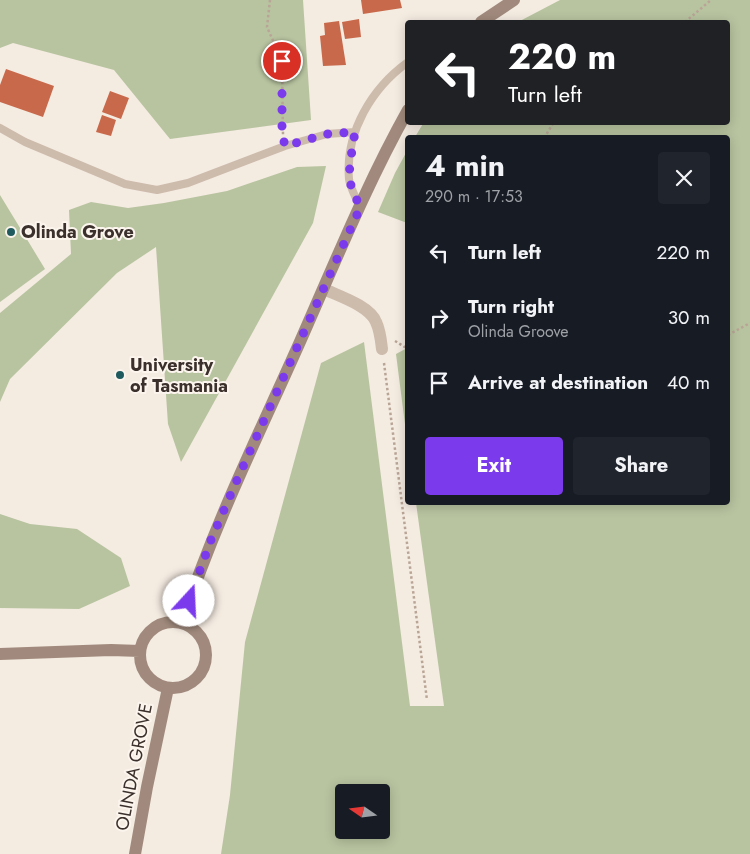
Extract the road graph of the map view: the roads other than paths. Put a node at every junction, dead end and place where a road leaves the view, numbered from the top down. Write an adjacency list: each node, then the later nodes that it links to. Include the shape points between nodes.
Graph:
1 (514, 0): 2 (main road)
2 (484, 20)
3 (405, 64): 6 (lane, via 377,90)
4 (405, 116): 7 (main road)
5 (0, 128): 6 (lane, via 25,142 125,184 157,190 188,183 285,146 327,134)
6 (355, 132): 7 (lane, via 349,180)
7 (360, 208): 8 (main road)
8 (324, 289): 9 (street, via 373,315); 10 (main road, via 211,540)
9 (382, 349)
10 (182, 623): 11 (main road, via 170,622 150,631); 13 (main road, via 200,635 206,656 204,667 190,684)
11 (140, 651): 12 (main road); 13 (main road, via 144,671 150,679)
12 (0, 654)
13 (168, 688): 14 (main road, OLINDA GROVE)
14 (136, 854)

